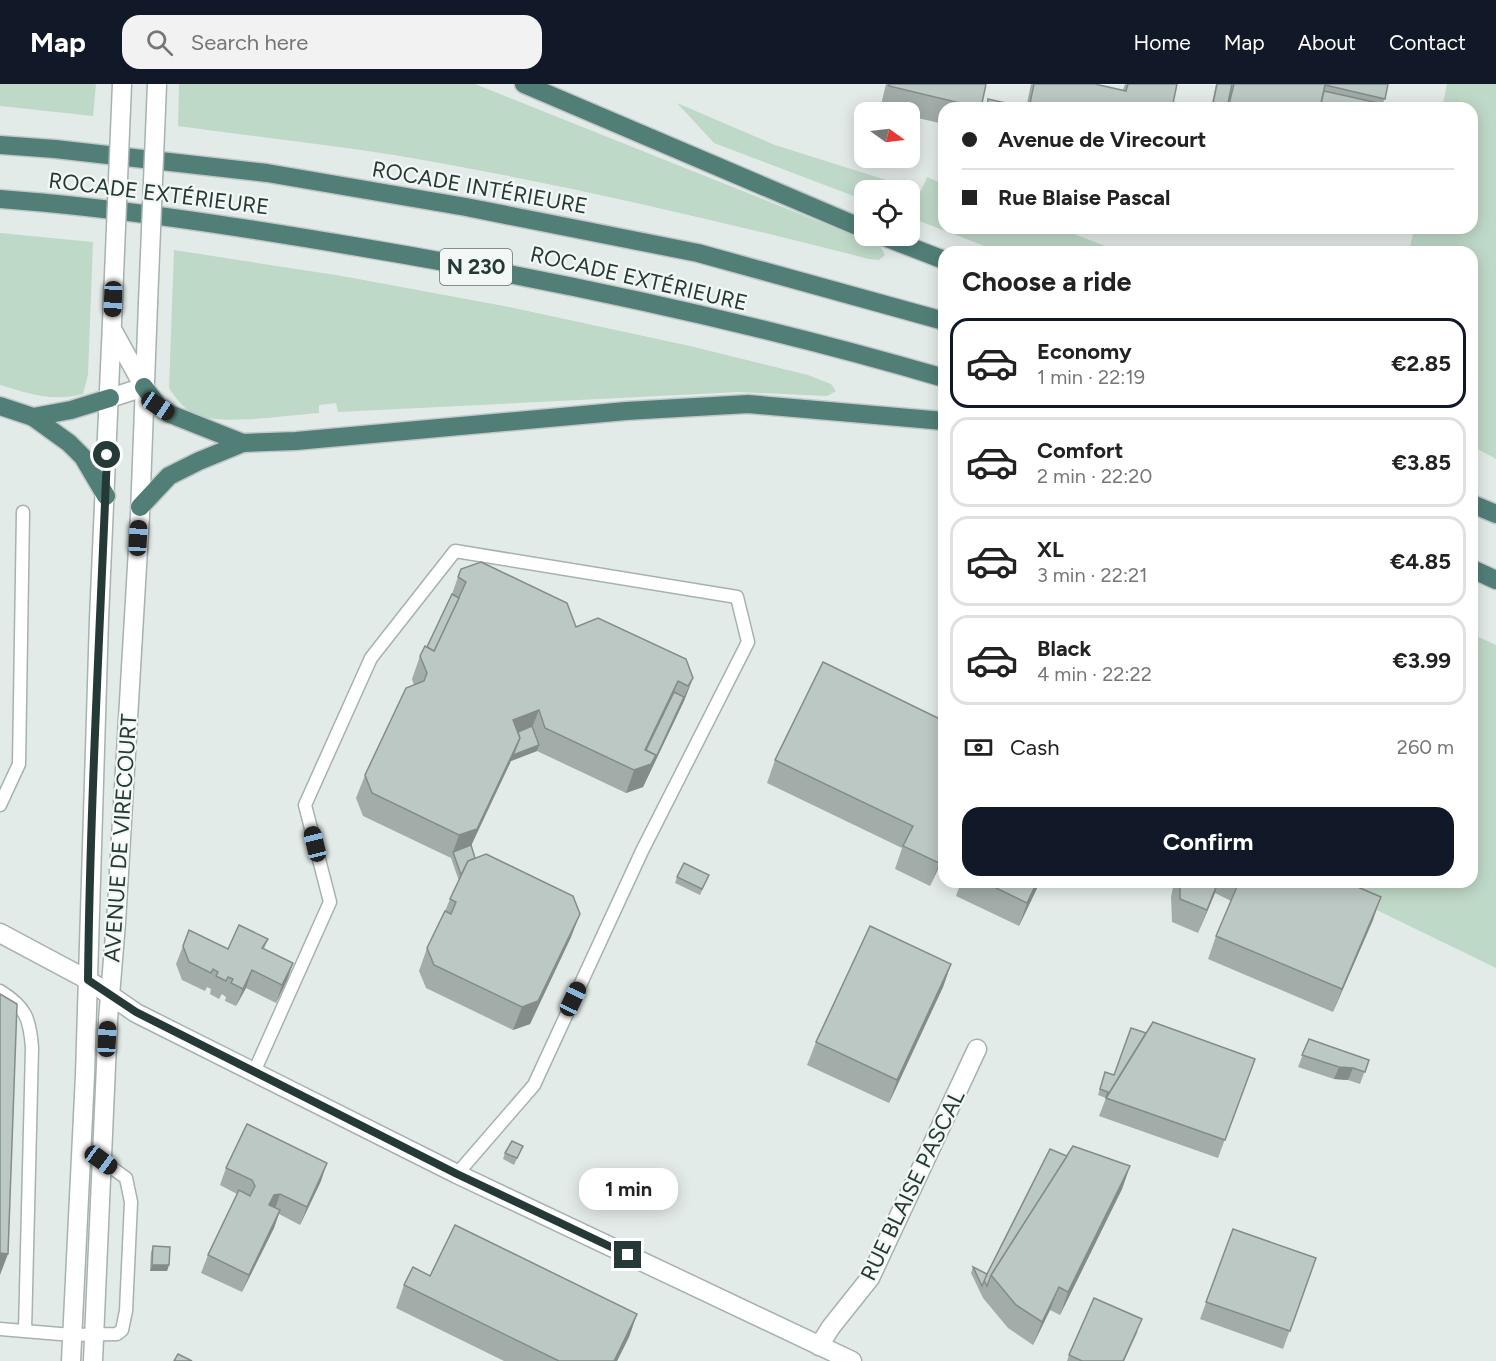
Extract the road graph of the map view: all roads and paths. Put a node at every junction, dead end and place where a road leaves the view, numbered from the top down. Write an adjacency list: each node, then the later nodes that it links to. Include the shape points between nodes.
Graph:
1 (122, 84): 10 (street, AVENUE DE VIRECOURT, bridge)
2 (157, 84): 12 (street, AVENUE DE VIRECOURT, bridge)
3 (524, 84): 6 (highway)
4 (0, 145): 9 (highway, ROCADE INTÉRIEURE / N 230, via 267,173 466,207 698,253)
5 (0, 199): 11 (highway, ROCADE EXTÉRIEURE / N 230, via 261,230 469,265 684,310)
6 (854, 225)
7 (908, 246): 8 (highway)
8 (938, 258)
9 (938, 319)
10 (112, 331): 12 (street); 13 (street, AVENUE DE VIRECOURT)
11 (938, 376)
12 (144, 387): 13 (street); 17 (highway, via 158,406 170,414); 20 (street, AVENUE DE VIRECOURT)
13 (110, 398): 15 (highway); 18 (street, AVENUE DE VIRECOURT)
14 (0, 406): 15 (highway)
15 (33, 417): 18 (highway, via 82,457)
16 (938, 420): 17 (highway, via 748,404)
17 (243, 443): 20 (highway, via 170,476)
18 (106, 496): 27 (street, AVENUE DE VIRECOURT)
19 (1478, 506): 22 (highway)
20 (140, 507): 29 (street, AVENUE DE VIRECOURT)
21 (23, 512): 25 (lane, via 20,764)
22 (1496, 514)
23 (1478, 572): 24 (highway)
24 (1496, 580)
25 (0, 805)
26 (0, 933): 27 (street)
27 (88, 980): 29 (street); 32 (street, AVENUE DE VIRECOURT)
28 (0, 991): 36 (lane, via 25,1011 31,1025)
29 (109, 994): 31 (street, via 136,1012); 33 (street, AVENUE DE VIRECOURT)
30 (977, 1049): 39 (street, RUE BLAISE PASCAL, via 870,1278)
31 (254, 1072): 34 (street); 34 (lane, via 330,902 305,805 371,658 455,550 737,597 748,642 642,851 534,1085)
32 (81, 1155): 33 (lane); 37 (street, AVENUE DE VIRECOURT)
33 (101, 1160): 38 (street, AVENUE DE VIRECOURT); 38 (lane, via 126,1178 131,1202 130,1235 122,1330 117,1334)
34 (457, 1174): 39 (street)
35 (0, 1329): 36 (lane)
36 (25, 1331): 37 (lane)
37 (72, 1335): 38 (lane); 40 (street, AVENUE DE VIRECOURT)
38 (94, 1335): 41 (street, AVENUE DE VIRECOURT)
39 (819, 1346): 42 (street)
40 (71, 1361)
41 (93, 1361)
42 (852, 1361)

